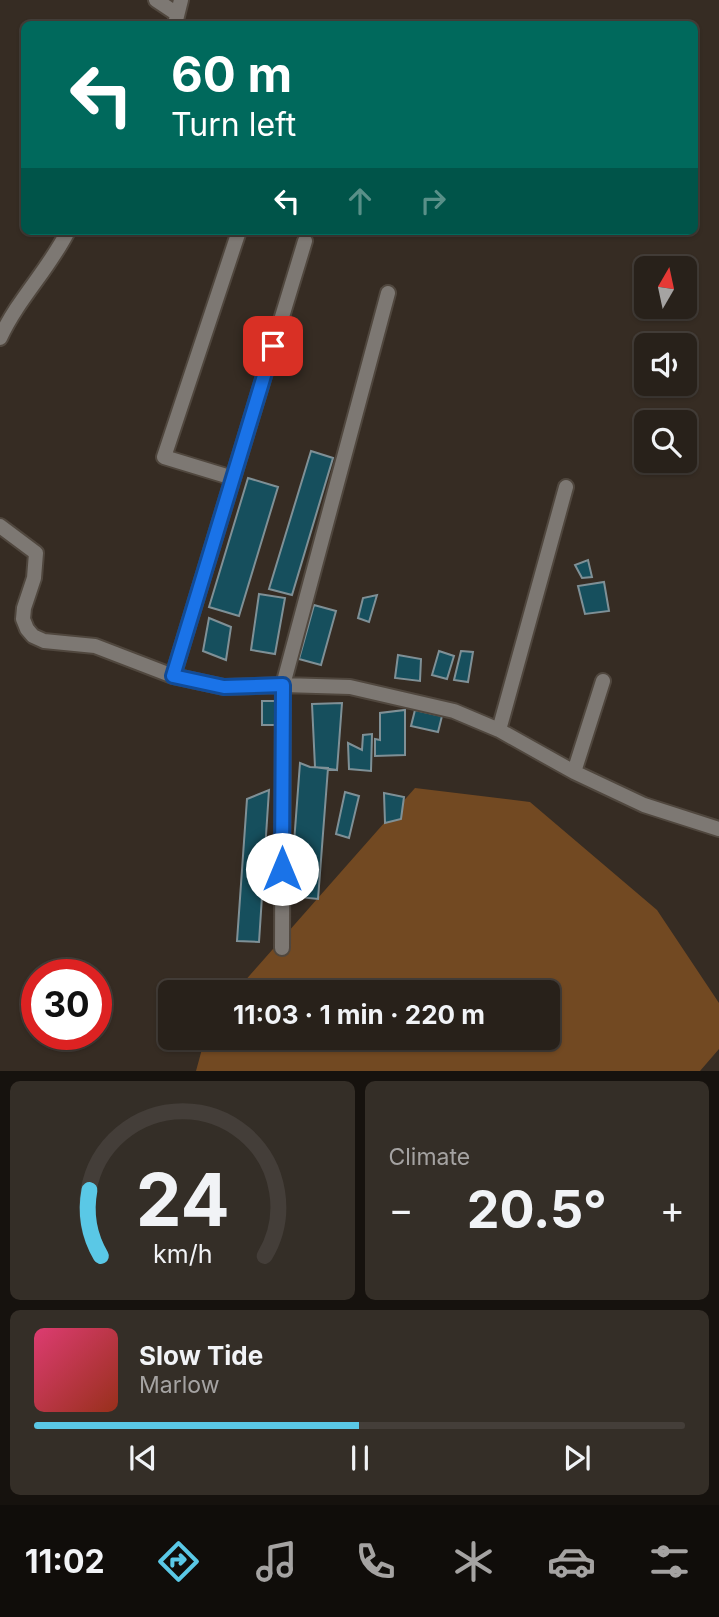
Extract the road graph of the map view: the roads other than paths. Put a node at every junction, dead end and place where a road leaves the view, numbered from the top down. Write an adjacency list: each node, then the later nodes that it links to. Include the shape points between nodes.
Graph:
1 (156, 0): 2 (street)
2 (178, 13)
3 (66, 235): 7 (street)
4 (237, 235): 8 (street, via 164,457)
5 (305, 241): 8 (street)
6 (388, 293): 13 (street)
7 (0, 338)
8 (233, 478): 11 (street)
9 (566, 487): 14 (street)
10 (0, 526): 11 (street, via 36,553 23,619 33,635 44,641 95,646)
11 (173, 676): 13 (street, via 224,687)
12 (603, 681): 15 (street)
13 (283, 685): 14 (street, via 374,692 454,711); 17 (street)
14 (499, 730): 15 (street)
15 (574, 772): 16 (street, via 644,804)
16 (719, 829)
17 (282, 948)

